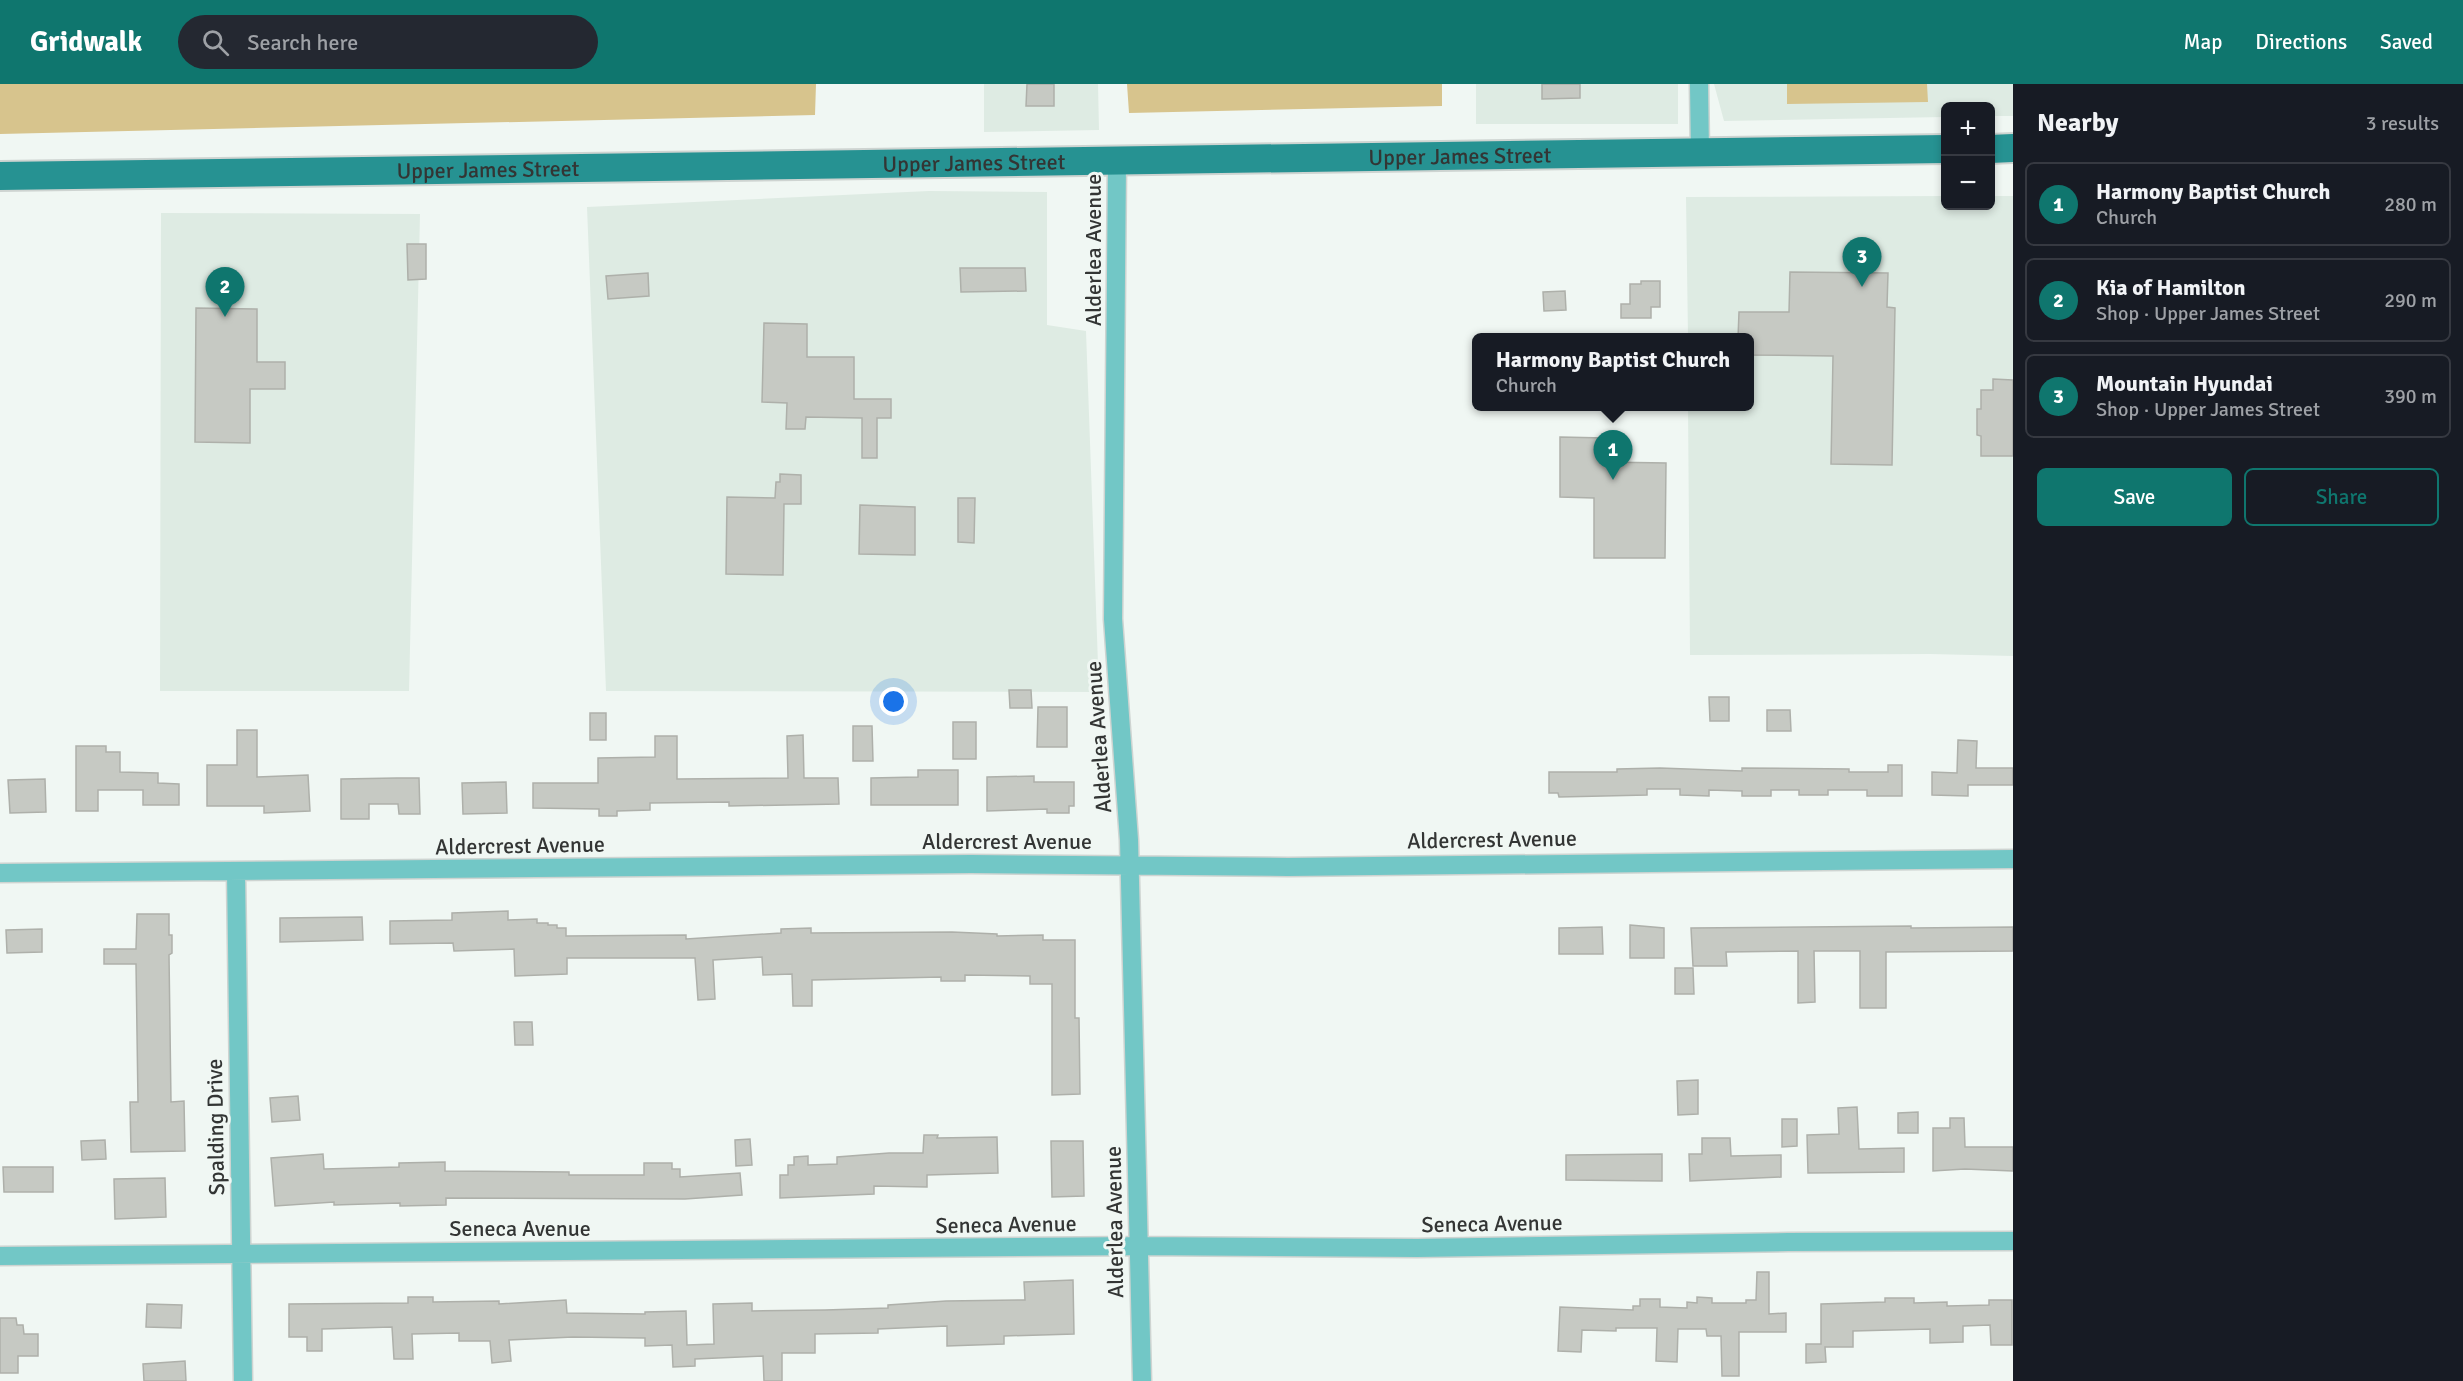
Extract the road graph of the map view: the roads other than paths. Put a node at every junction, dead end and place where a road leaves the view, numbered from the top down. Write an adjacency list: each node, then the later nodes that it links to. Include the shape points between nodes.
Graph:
1 (1699, 84): 5 (street)
2 (2013, 148): 4 (main road)
3 (1941, 149): 5 (main road, Upper James Street)
4 (1995, 149)
5 (1700, 153): 6 (main road, Upper James Street)
6 (1118, 162): 7 (main road, Upper James Street); 9 (street, Alderlea Avenue, via 1113,619)
7 (0, 176)
8 (2013, 859): 9 (street, Aldercrest Avenue, via 1288,867)
9 (1129, 865): 10 (street, Aldercrest Avenue); 13 (street, Alderlea Avenue)
10 (236, 872): 11 (street, Aldercrest Avenue); 14 (street, Spalding Drive)
11 (0, 873)
12 (2013, 1241): 13 (street, Seneca Avenue, via 1417,1248)
13 (1139, 1246): 14 (street, Seneca Avenue); 17 (street, Alderlea Avenue)
14 (240, 1254): 15 (street, Seneca Avenue); 16 (street, Spalding Drive)
15 (0, 1256)
16 (243, 1381)
17 (1142, 1381)

